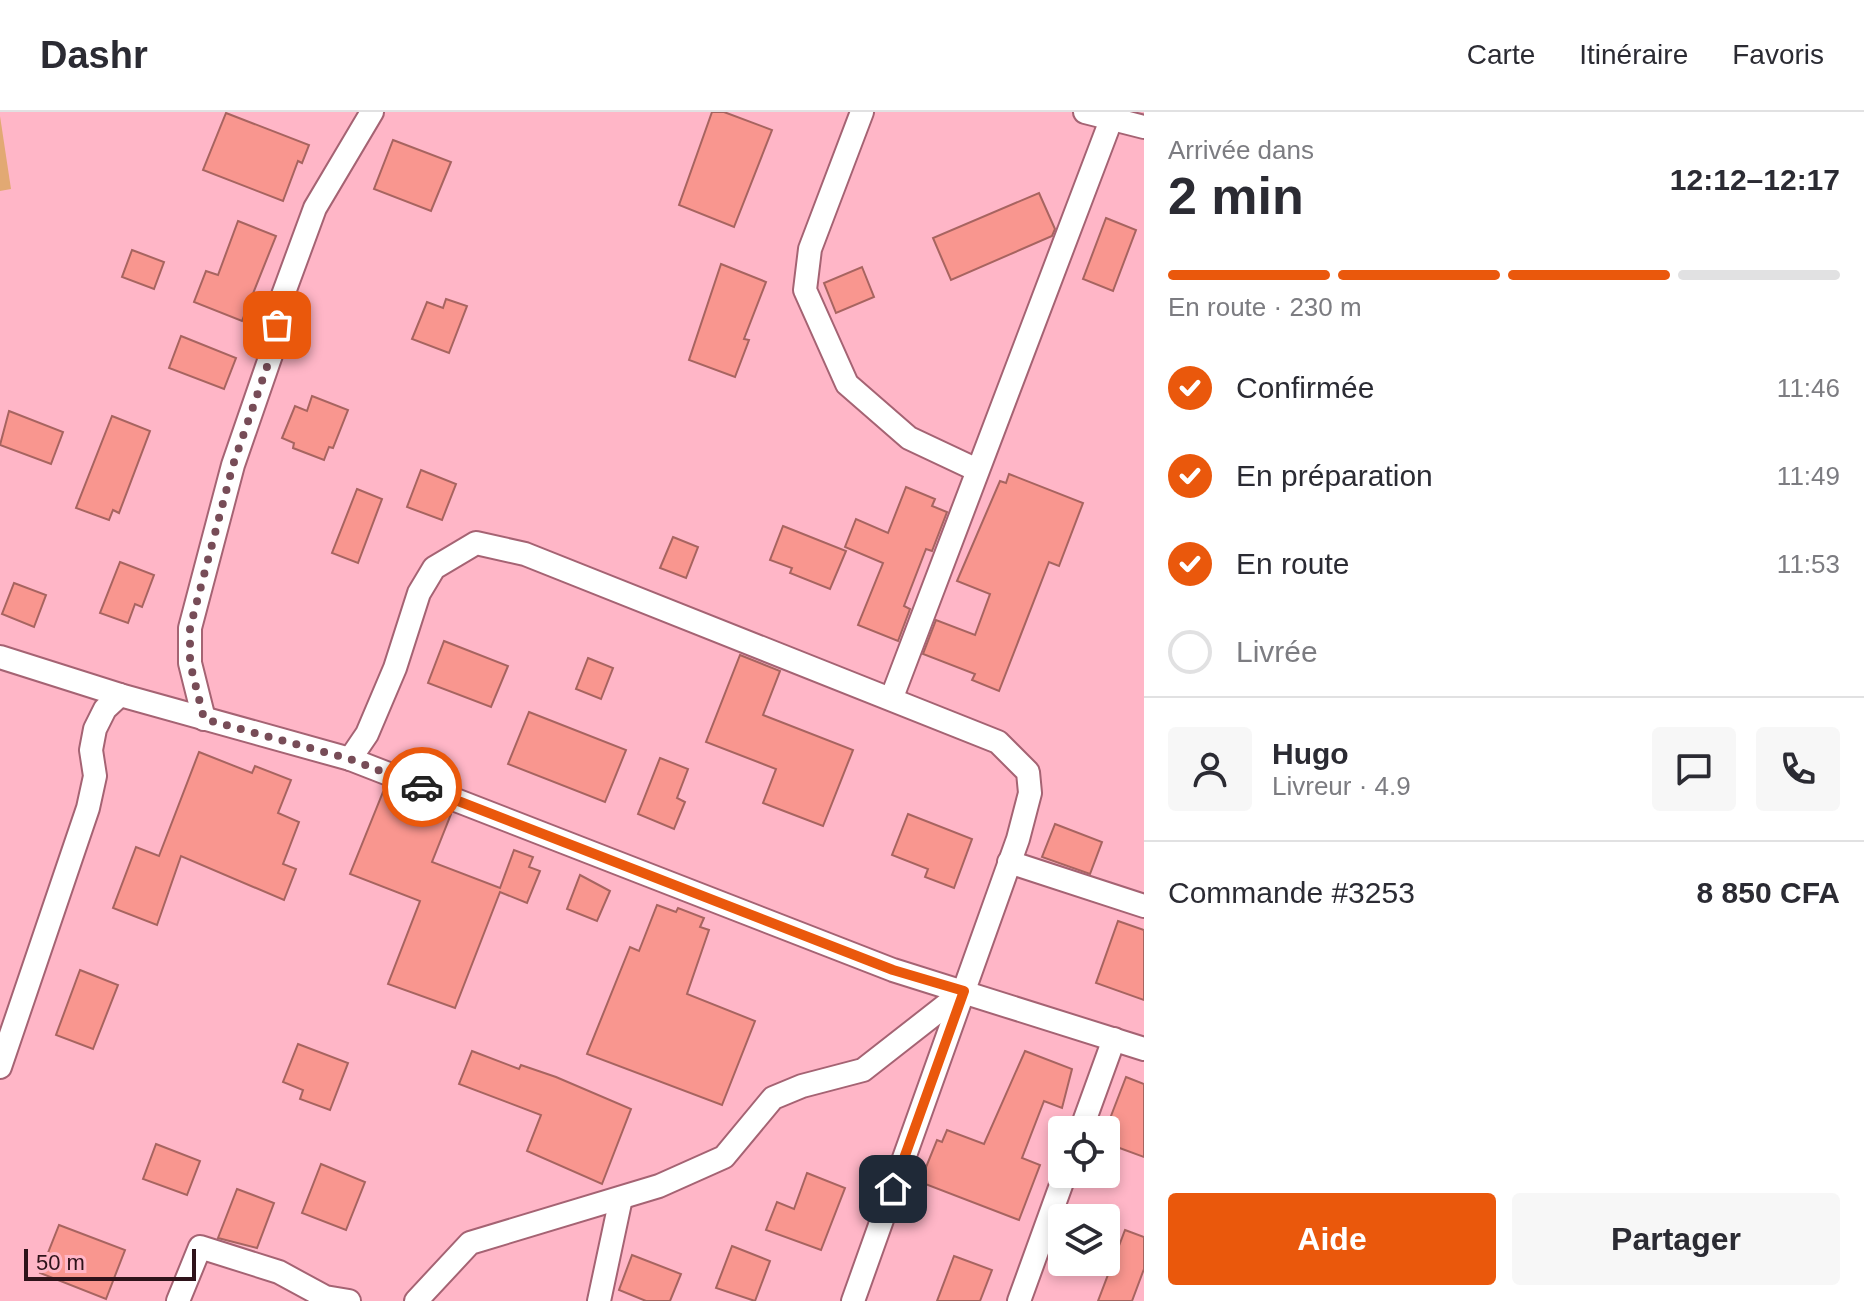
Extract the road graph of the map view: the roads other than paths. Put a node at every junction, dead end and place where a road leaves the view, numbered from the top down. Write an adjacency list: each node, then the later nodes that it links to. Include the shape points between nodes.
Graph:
1 (372, 112): 10 (street, via 315,208 283,295 271,355 233,465 190,628 190,663)
2 (862, 112): 6 (street, via 810,249 805,290 847,384 909,438)
3 (1085, 112): 4 (street)
4 (1111, 120): 5 (street); 6 (street)
5 (1144, 127)
6 (977, 470): 9 (street)
7 (0, 657): 8 (street)
8 (120, 695): 10 (street); 17 (street, via 95,729 95,776 88,808)
9 (892, 697): 11 (street, via 525,554 476,543 434,568 419,593 395,668 367,734); 12 (street, via 998,742 1028,772 1030,793)
10 (204, 719): 11 (street)
11 (350, 759): 14 (street, via 893,970)
12 (1009, 862): 13 (street); 14 (street)
13 (1144, 906)
14 (964, 991): 15 (street); 20 (street, via 863,1070 773,1098 724,1157); 21 (street)
15 (1114, 1039): 16 (street); 18 (street)
16 (1144, 1049)
17 (0, 1067)
18 (1086, 1116)
19 (1060, 1188): 26 (street)
20 (621, 1198): 24 (street, via 470,1243); 25 (street)
21 (857, 1299)
22 (178, 1301): 23 (street, via 200,1247 279,1272 325,1297)
23 (349, 1301)
24 (416, 1301)
25 (599, 1301)
26 (1019, 1301)

